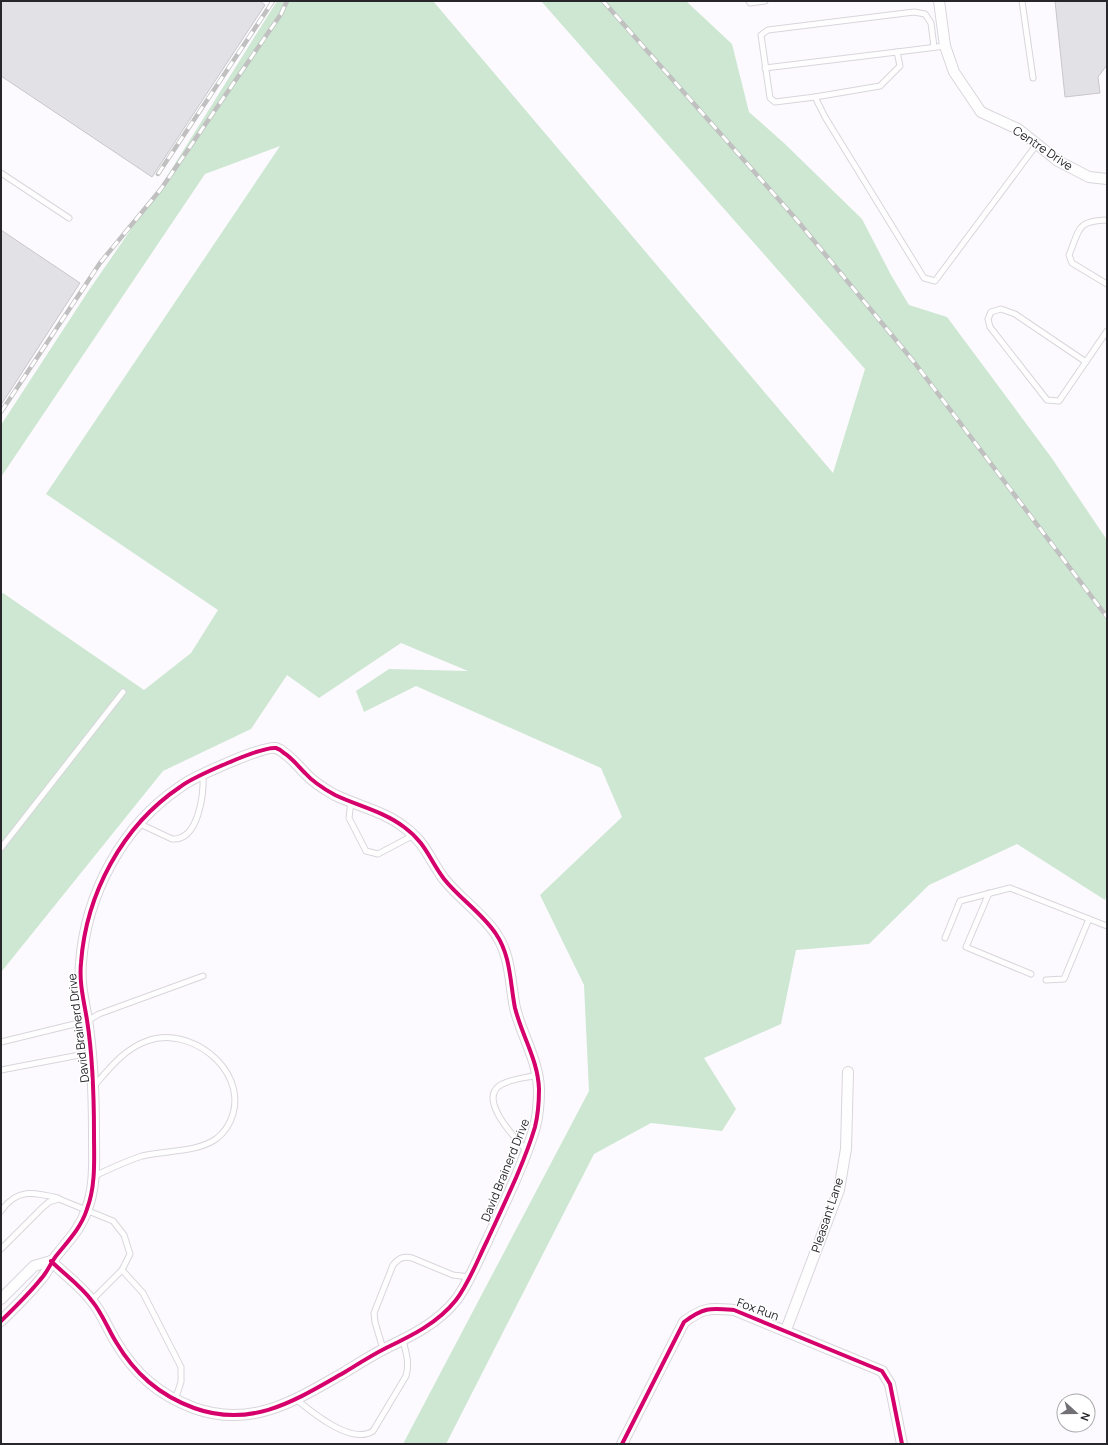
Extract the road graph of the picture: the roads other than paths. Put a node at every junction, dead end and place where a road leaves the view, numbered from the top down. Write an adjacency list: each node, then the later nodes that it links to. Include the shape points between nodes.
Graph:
1 (749, 1): 2 (lane)
2 (764, 1)
3 (939, 1): 5 (street, Centre Drive)
4 (1022, 1): 9 (lane)
5 (945, 46): 6 (lane); 11 (street, Centre Drive, via 954,72 981,112 1018,129)
6 (934, 47): 7 (lane); 8 (lane, via 931,24 925,14 907,13 768,30 761,35)
7 (897, 52): 8 (lane); 10 (lane, via 900,66 880,86)
8 (765, 68): 10 (lane, via 770,98 775,102)
9 (1033, 78)
10 (815, 97): 11 (lane, via 924,278 935,281)
11 (1037, 144): 13 (street, Centre Drive, via 1058,160 1089,177)
12 (1, 173): 14 (lane)
13 (1107, 179)
14 (69, 218)
15 (1107, 220): 16 (lane, via 1090,221 1082,225 1069,255 1072,263)
16 (1107, 284)
17 (1107, 331): 18 (lane)
18 (1086, 362): 18 (lane, via 1059,401 1047,400 990,327 988,319 991,312 1001,309 1015,314)
19 (123, 692): 24 (lane)
20 (203, 774): 21 (street, David Brainerd Drive, via 262,750 278,749 287,754 321,787); 22 (street, David Brainerd Drive, via 181,786); 22 (lane, via 203,798 188,834 178,840 172,839)
21 (351, 802): 23 (street, David Brainerd Drive, via 383,814); 23 (lane, via 350,822 366,851 373,854 382,852)
22 (138, 823): 32 (street, David Brainerd Drive, via 110,864 89,915 80,966)
23 (414, 835): 37 (street, David Brainerd Drive, via 429,853 445,880 486,922 501,942 508,963 518,1018 530,1047)
24 (1, 848)
25 (989, 893): 26 (lane, via 1010,888); 28 (lane, via 960,901); 29 (lane, via 966,947)
26 (1089, 919): 27 (lane); 31 (lane, via 1064,980)
27 (1107, 926)
28 (945, 938)
29 (1031, 974)
30 (203, 976): 32 (lane, via 99,1014)
31 (1046, 980)
32 (87, 1021): 33 (lane); 34 (street, David Brainerd Drive)
33 (1, 1042)
34 (90, 1054): 35 (lane); 38 (street, David Brainerd Drive)
35 (1, 1070)
36 (848, 1072): 51 (street, Pleasant Lane, via 846,1149 838,1190)
37 (537, 1075): 39 (street, David Brainerd Drive, via 538,1115); 39 (lane, via 501,1084 493,1096 494,1105 509,1133)
38 (94, 1086): 40 (street, David Brainerd Drive); 40 (lane, via 123,1055 135,1047 151,1039 178,1038 200,1047 220,1063 232,1082 235,1102 224,1131 210,1142 143,1156)
39 (526, 1150): 47 (street, David Brainerd Drive)
40 (94, 1176): 42 (street, David Brainerd Drive)
41 (59, 1199): 42 (lane); 43 (lane, via 38,1193 26,1193 15,1196); 44 (lane, via 49,1202 42,1208)
42 (87, 1209): 45 (street, David Brainerd Drive, via 77,1230); 46 (lane, via 113,1221 124,1235 130,1254)
43 (1, 1211)
44 (1, 1249)
45 (51, 1261): 48 (street, via 34,1266); 49 (street, David Brainerd Drive); 50 (street, David Brainerd Drive, via 44,1276)
46 (122, 1270): 49 (lane); 54 (lane, via 143,1293 181,1367 181,1382)
47 (470, 1277): 52 (street, David Brainerd Drive, via 445,1311); 53 (lane, via 453,1275 406,1256 397,1260 374,1313)
48 (1, 1299)
49 (92, 1300): 54 (street, David Brainerd Drive, via 131,1365 157,1391)
50 (2, 1319)
51 (786, 1330): 56 (street, Fox Run, via 734,1310 714,1308 699,1311 684,1322); 57 (street, Fox Run, via 882,1371 890,1384)
52 (403, 1340): 53 (street, David Brainerd Drive); 55 (lane, via 408,1359 406,1376 368,1437 361,1439 346,1436)
53 (383, 1349): 55 (street, David Brainerd Drive)
54 (175, 1400): 55 (street, David Brainerd Drive, via 207,1412 234,1416 257,1413)
55 (297, 1400)
56 (622, 1444)
57 (902, 1444)

